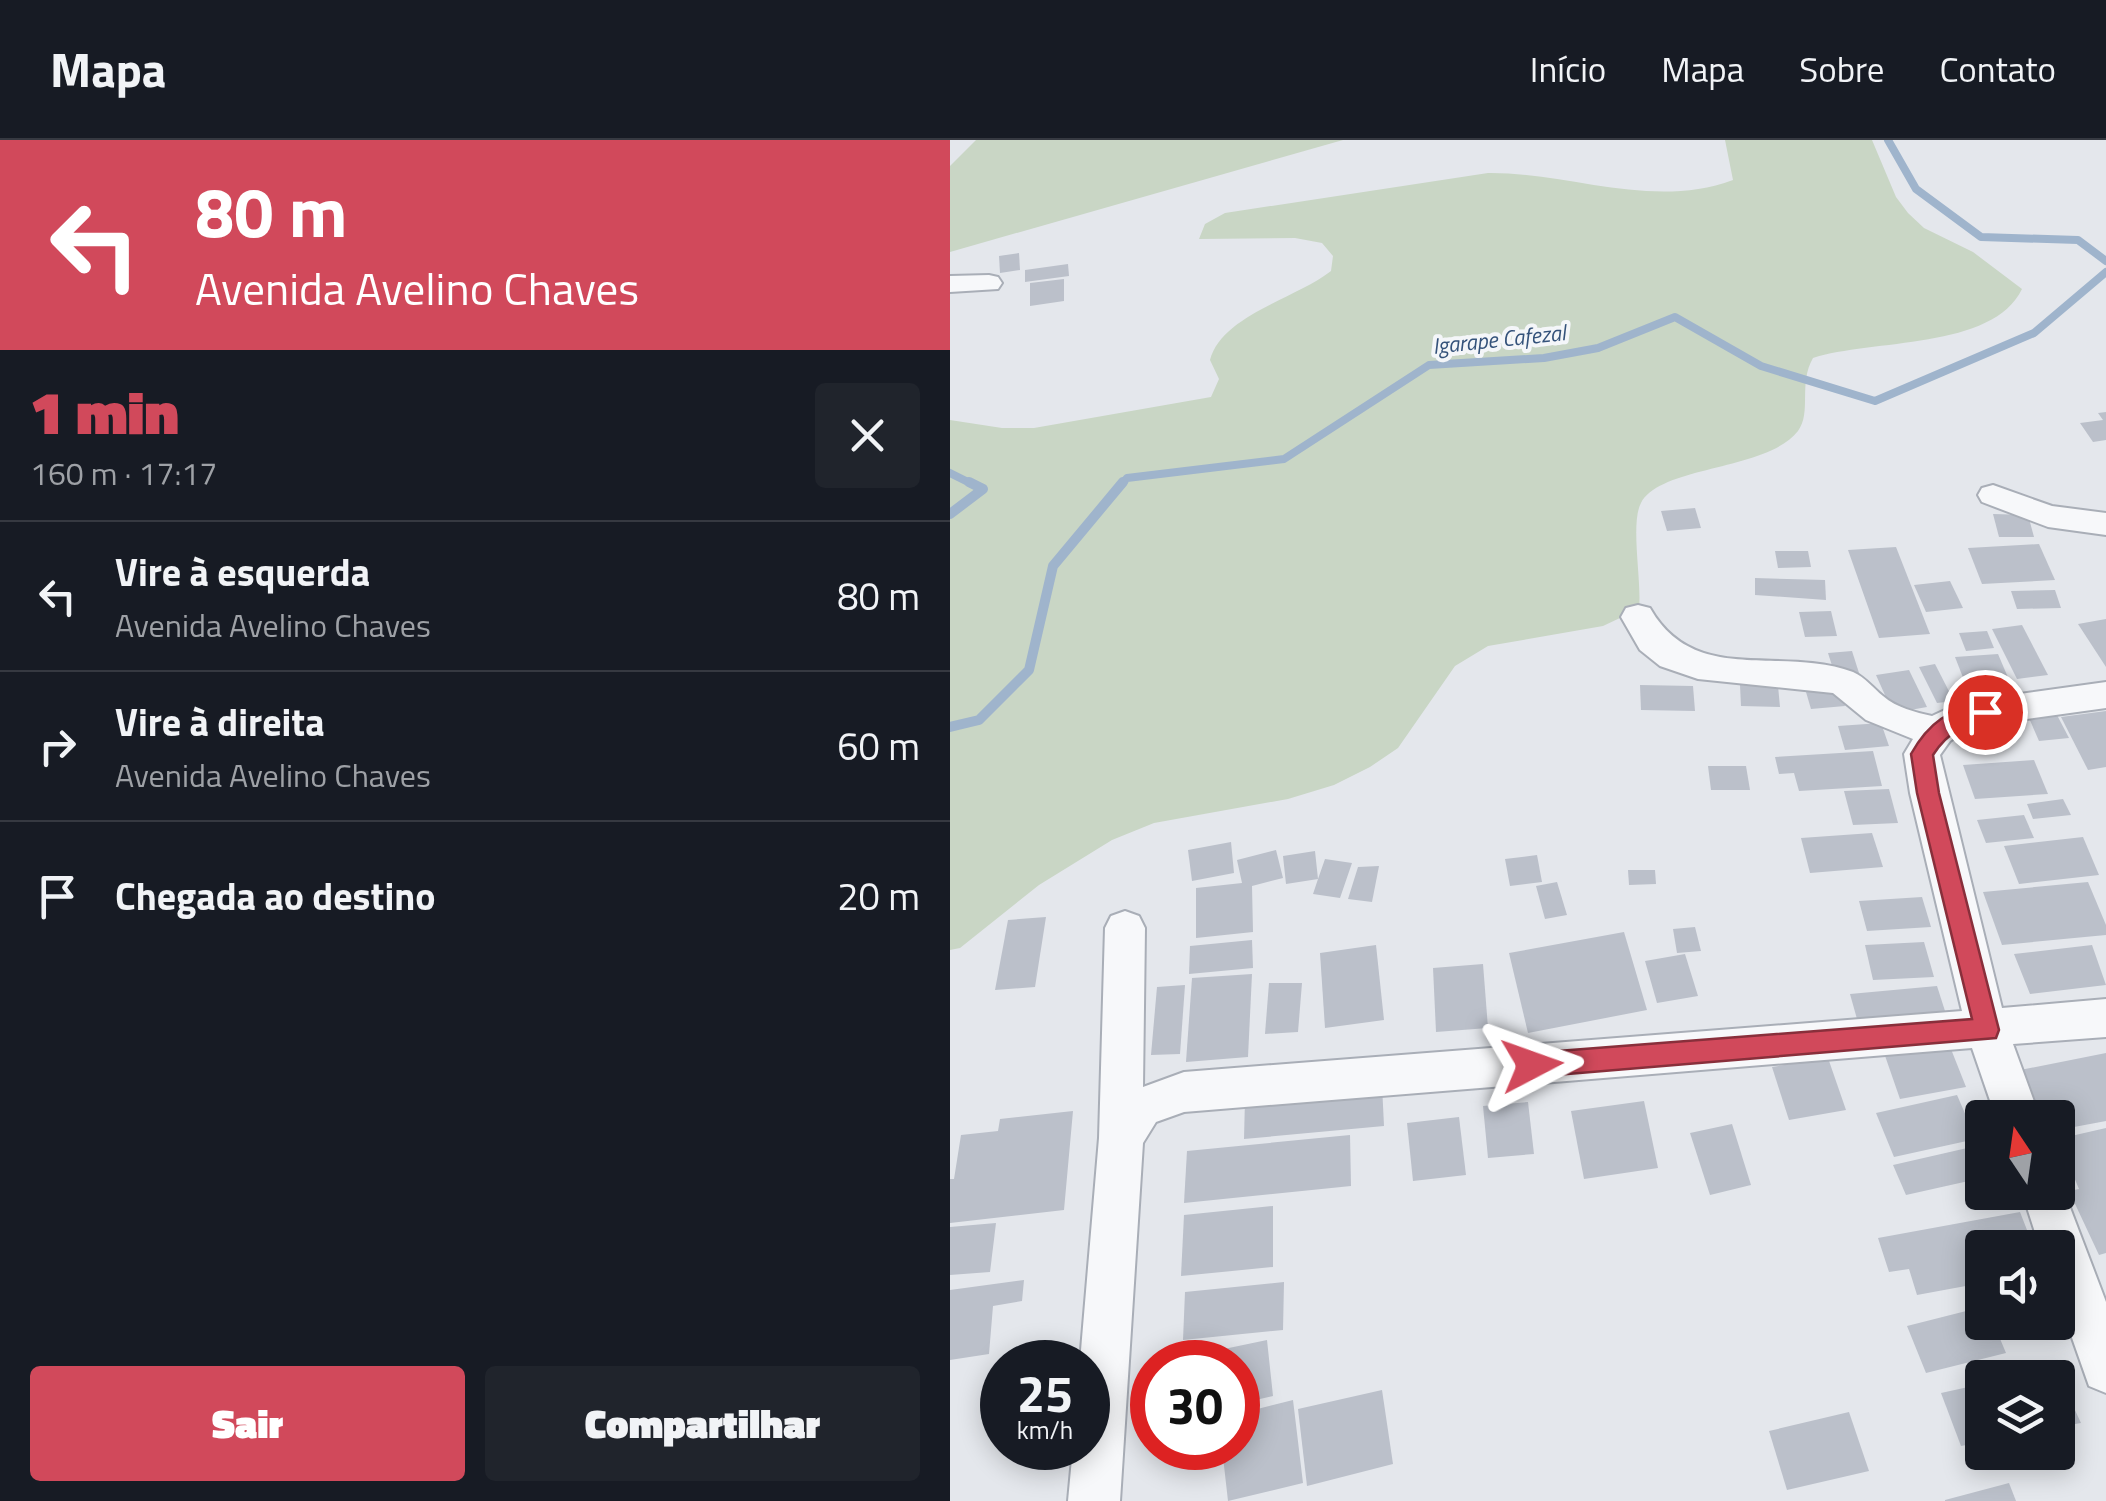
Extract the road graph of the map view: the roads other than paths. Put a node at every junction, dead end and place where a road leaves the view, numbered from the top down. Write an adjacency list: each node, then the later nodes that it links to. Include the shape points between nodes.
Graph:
1 (989, 283): 2 (street)
2 (950, 284)
3 (1993, 495): 4 (street, via 2048,516)
4 (2106, 524)
5 (1638, 617): 7 (street, via 1644,636 1666,653 1717,670 1826,677 1848,684 1877,711)
6 (2106, 695): 7 (street, via 1962,716)
7 (1937, 731): 10 (street, via 1922,754 1928,793)
8 (1126, 928): 12 (street)
9 (2106, 1018): 10 (street)
10 (1987, 1030): 11 (street); 12 (street, via 1184,1092)
11 (2012, 1100)
12 (1131, 1123): 15 (street)
13 (2050, 1210): 14 (street)
14 (2106, 1369)
15 (1094, 1501)

